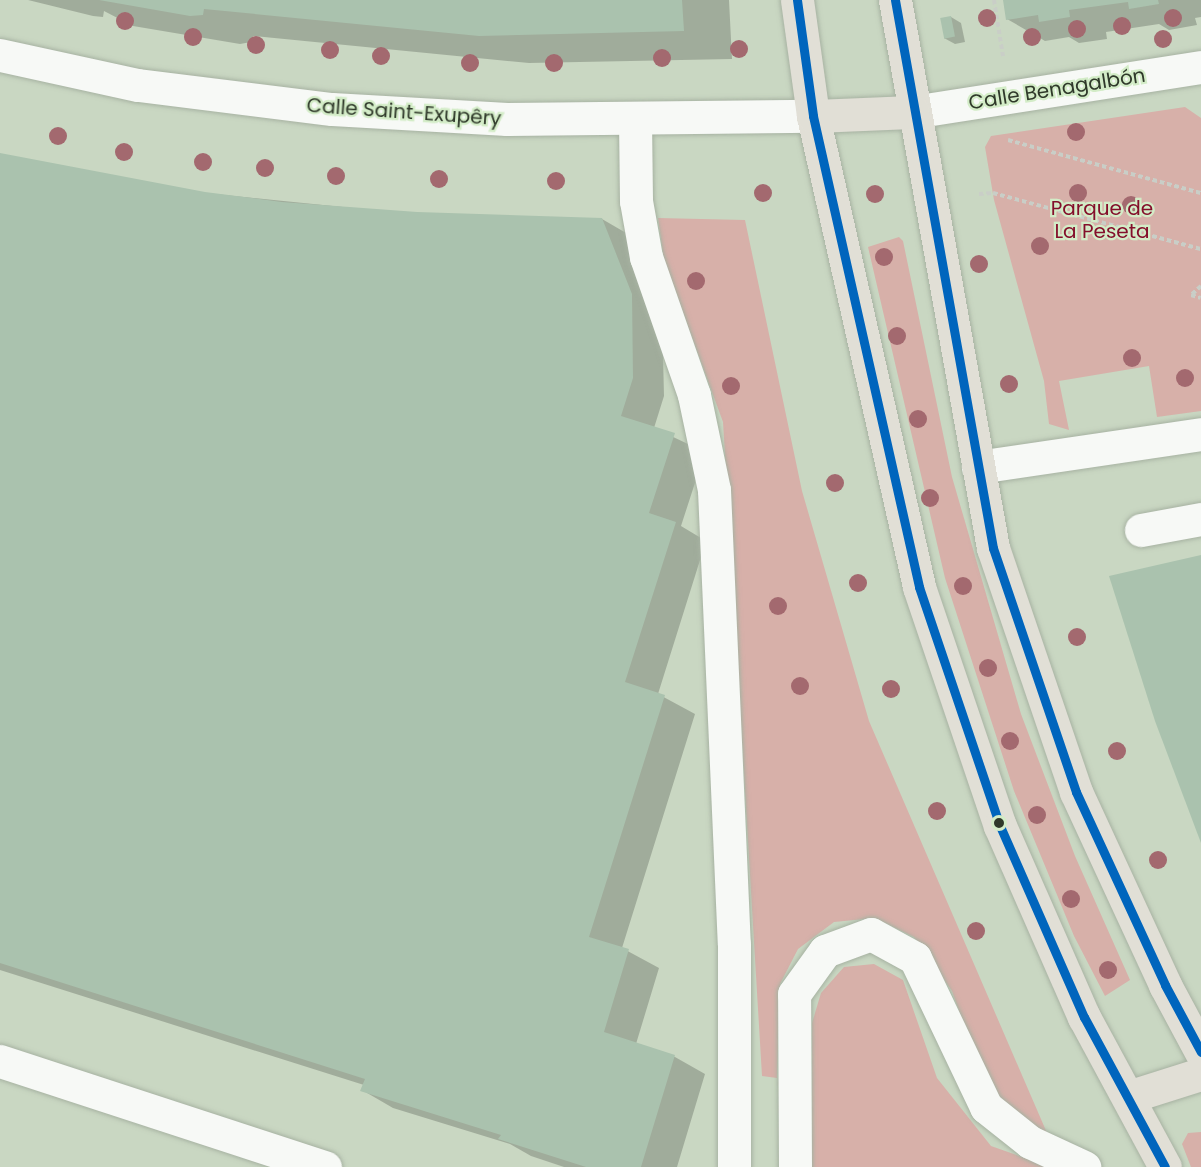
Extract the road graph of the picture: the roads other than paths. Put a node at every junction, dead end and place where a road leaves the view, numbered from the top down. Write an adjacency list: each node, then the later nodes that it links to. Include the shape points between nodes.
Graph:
1 (797, 0): 6 (main road)
2 (895, 0): 5 (main road)
3 (0, 55): 7 (street, Calle Saint-Exupêry, via 138,85 332,109 507,118)
4 (1201, 67): 5 (street, Calle Benagalbón)
5 (914, 112): 6 (main road); 9 (main road)
6 (813, 116): 7 (street, Calle Saint-Exupêry); 15 (main road, via 919,587 1000,826 1084,1017)
7 (635, 119): 17 (street, via 636,201 646,257 694,395 714,490 720,699 734,944)
8 (1201, 434): 9 (street)
9 (978, 467): 12 (main road, via 993,548 1076,792 1165,985)
10 (1201, 519): 11 (street)
11 (1141, 530)
12 (1201, 1052)
13 (0, 1061): 16 (street)
14 (1201, 1074): 15 (main road)
15 (1128, 1096): 20 (main road)
16 (325, 1167)
17 (734, 1167)
18 (795, 1167): 19 (street, via 794,994 825,951 871,934 915,958 986,1107 1030,1142)
19 (1084, 1167)
20 (1165, 1167)

